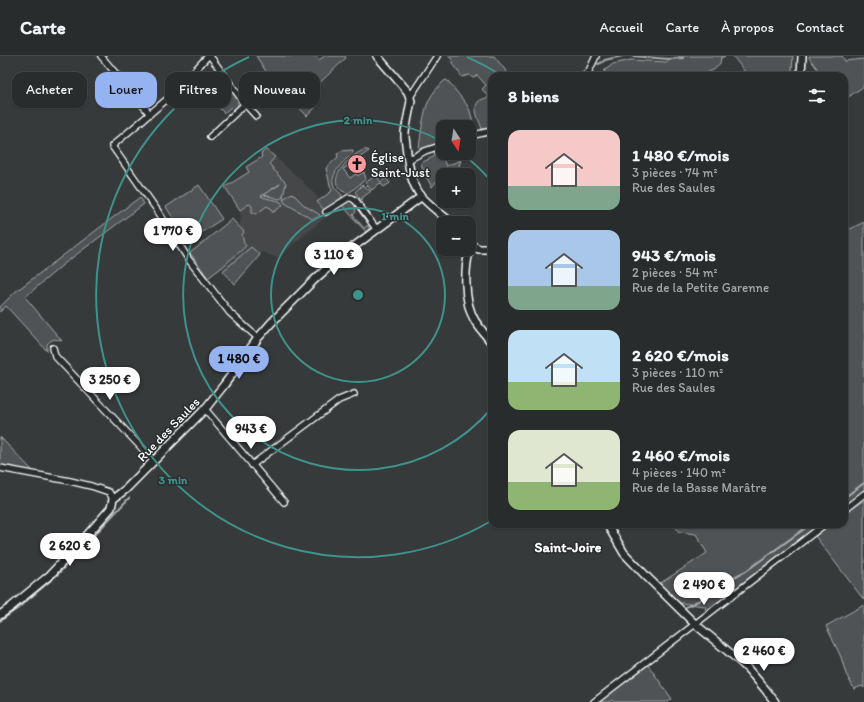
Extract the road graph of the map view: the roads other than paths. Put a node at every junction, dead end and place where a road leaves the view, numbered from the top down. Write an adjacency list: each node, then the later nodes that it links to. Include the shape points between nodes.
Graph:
1 (101, 56): 13 (street)
2 (209, 56): 9 (street); 13 (street)
3 (377, 56): 10 (street)
4 (437, 56): 10 (street)
5 (596, 56): 7 (street)
6 (802, 56): 8 (street)
7 (588, 72)
8 (801, 72)
9 (239, 96)
10 (410, 97): 19 (street, via 405,132)
11 (241, 108): 17 (street)
12 (249, 108): 14 (street)
13 (150, 114): 27 (street, via 112,146 189,260 230,313)
14 (256, 116)
15 (488, 132): 16 (street)
16 (476, 134)
17 (210, 137)
18 (436, 147): 19 (street)
19 (408, 160): 20 (street, via 414,184)
20 (422, 196): 22 (street); 23 (street, Rue des Saules)
21 (326, 212): 23 (street, via 352,198)
22 (444, 216)
23 (377, 230): 27 (street, Rue des Saules, via 341,256 314,280)
24 (476, 247): 25 (street)
25 (488, 249)
26 (468, 256): 28 (street, via 467,300 474,319)
27 (258, 338): 31 (street, Rue des Saules)
28 (488, 338)
29 (53, 348): 32 (street, via 55,356)
30 (354, 394): 33 (street, via 339,400)
31 (205, 409): 32 (street, Rue des Saules); 33 (street)
32 (154, 461): 36 (street, Rue des Saules)
33 (252, 465): 37 (street)
34 (0, 468): 36 (street, via 91,486 109,492)
35 (864, 494): 38 (street)
36 (114, 499): 41 (street, Rue des Saules, via 111,508 50,574)
37 (284, 502)
38 (848, 507)
39 (609, 528): 42 (street, via 624,553)
40 (820, 528): 42 (street)
41 (0, 615)
42 (695, 624): 43 (street); 44 (street, via 754,675)
43 (594, 702)
44 (775, 702)

